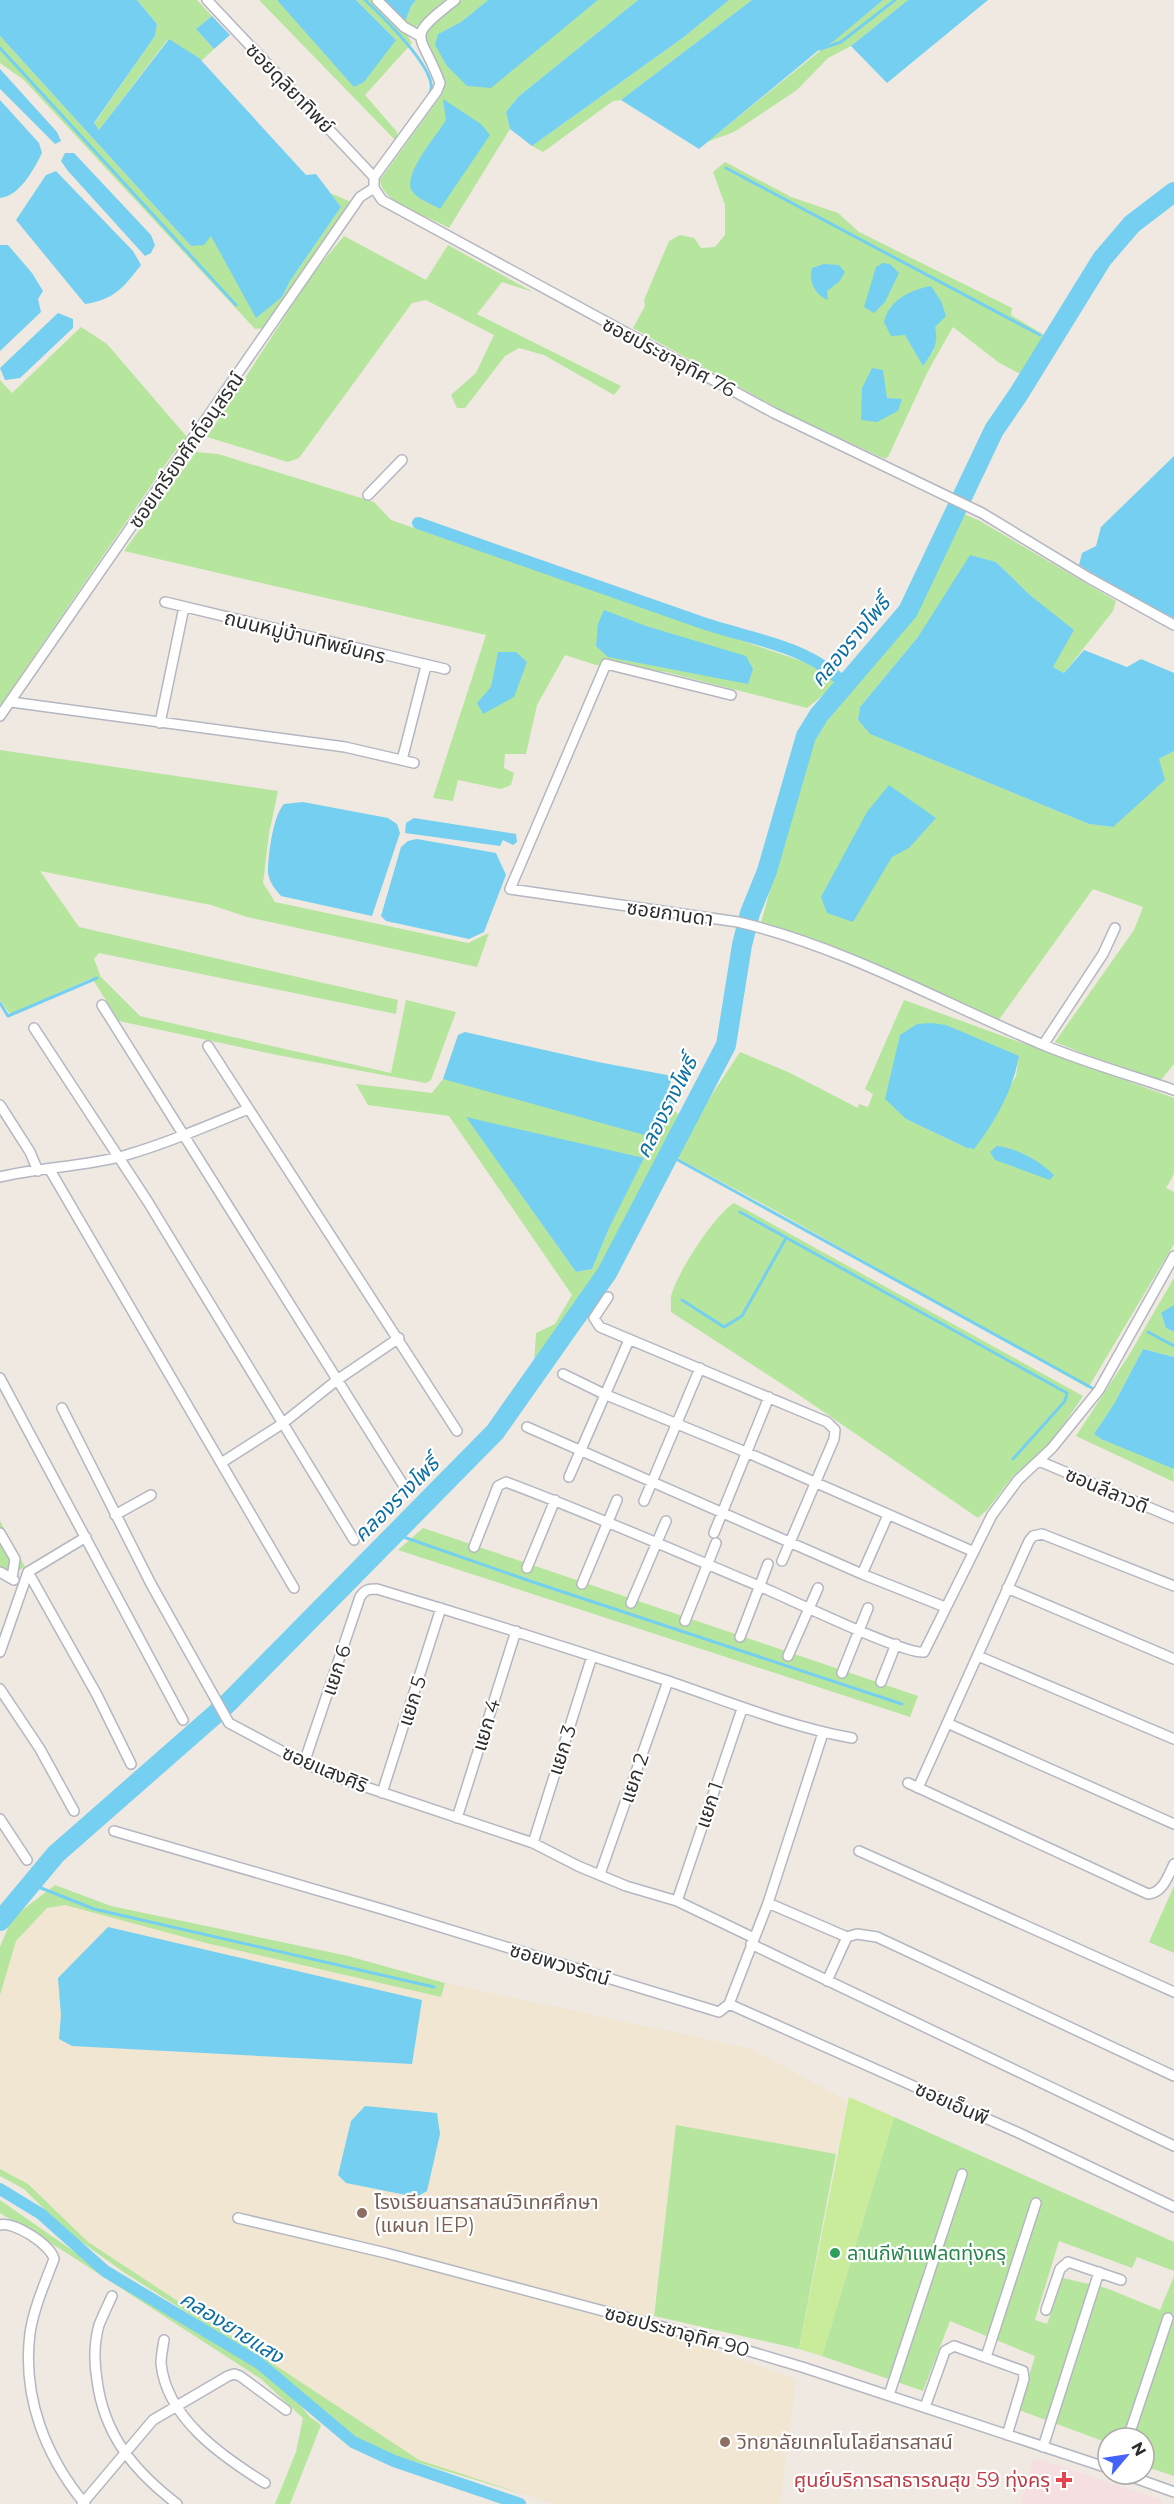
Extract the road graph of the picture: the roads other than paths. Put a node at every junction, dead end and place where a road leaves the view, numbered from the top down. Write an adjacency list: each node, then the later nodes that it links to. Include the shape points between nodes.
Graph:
1 (207, 0): 5 (street, ซอยดุลิยาทิพย์)
2 (377, 0): 4 (street, via 404,27)
3 (455, 0): 4 (street, via 423,26)
4 (420, 36): 5 (street, via 440,82)
5 (374, 177): 6 (street)
6 (374, 188): 11 (street, ซอยประชาอุทิศ 76, via 382,200 556,296 782,417 982,513); 15 (street, ซอยเกรียงศักดิ์อนุสรณ์, via 360,197)
7 (402, 460): 8 (street)
8 (368, 495)
9 (165, 602): 10 (street, ถนนหมู่บ้านทิพย์นคร)
10 (184, 608): 12 (street, ถนนหมู่บ้านทิพย์นคร); 17 (street)
11 (1174, 625)
12 (426, 666): 13 (street, ถนนหมู่บ้านทิพย์นคร); 18 (street)
13 (445, 669)
14 (731, 695): 23 (street, ซอยกานดา, via 606,664 510,889 772,930 865,966)
15 (11, 702): 16 (street, ซอยเกรียงศักดิ์อนุสรณ์); 17 (street)
16 (0, 716)
17 (160, 723): 18 (street, via 345,747)
18 (402, 760): 19 (street)
19 (414, 763)
20 (1115, 928): 23 (street, via 1103,954)
21 (102, 1005): 28 (street)
22 (34, 1028): 29 (street)
23 (1043, 1045): 25 (street, ซอยกานดา)
24 (208, 1046): 27 (street)
25 (1174, 1090)
26 (0, 1105): 31 (street)
27 (248, 1109): 28 (street); 35 (street)
28 (185, 1134): 29 (street); 40 (street)
29 (119, 1157): 30 (street); 44 (street)
30 (50, 1170): 31 (street); 51 (street)
31 (38, 1171): 32 (street)
32 (0, 1177)
33 (1174, 1256): 50 (street, via 1099,1390)
34 (608, 1297): 36 (street, via 594,1318 600,1327)
35 (399, 1338): 40 (street); 47 (street)
36 (629, 1340): 37 (street); 41 (street)
37 (700, 1368): 42 (street); 45 (street)
38 (563, 1374): 41 (street)
39 (0, 1378): 68 (street)
40 (337, 1380): 44 (street); 55 (street)
41 (604, 1394): 45 (street); 48 (street)
42 (769, 1397): 49 (street); 54 (street, via 827,1422 835,1430)
43 (62, 1408): 61 (street, ซอยแสงศิริ)
44 (282, 1424): 51 (street); 69 (street)
45 (677, 1425): 49 (street); 53 (street)
46 (527, 1427): 48 (street)
47 (457, 1431)
48 (580, 1451): 52 (street); 53 (street)
49 (748, 1453): 54 (street); 60 (street)
50 (1040, 1461): 63 (street, ซอนลีลาวดี); 74 (street, via 1018,1479)
51 (221, 1463): 87 (street)
52 (569, 1477)
53 (652, 1482): 59 (street); 60 (street)
54 (815, 1483): 62 (street); 70 (street)
55 (407, 1491)
56 (151, 1494): 61 (street)
57 (555, 1500): 64 (street); 73 (street, via 501,1483); 78 (street)
58 (617, 1500): 64 (street)
59 (644, 1501)
60 (722, 1512): 67 (street); 70 (street)
61 (115, 1515): 115 (street, ซอยแสงศิริ, via 229,1723)
62 (888, 1515): 74 (street); 81 (street)
63 (1174, 1518)
64 (608, 1521): 71 (street); 83 (street)
65 (666, 1521): 71 (street)
66 (0, 1533): 82 (street, via 15,1560)
67 (714, 1533)
68 (86, 1537): 80 (street); 110 (street)
69 (354, 1540)
70 (791, 1542): 75 (street); 81 (street)
71 (656, 1543): 77 (street); 90 (street)
72 (716, 1543): 77 (street)
73 (474, 1547)
74 (972, 1551): 91 (street)
75 (782, 1561)
76 (768, 1564): 84 (street)
77 (707, 1566): 84 (street); 95 (street)
78 (527, 1568)
79 (0, 1572): 82 (street)
80 (28, 1572): 86 (street); 116 (street)
81 (862, 1574): 91 (street)
82 (12, 1578): 86 (street)
83 (582, 1584)
84 (759, 1586): 93 (street); 98 (street)
85 (1174, 1586): 89 (street, via 1042,1534 1029,1541)
86 (21, 1588): 100 (street)
87 (294, 1588)
88 (818, 1588): 93 (street)
89 (1007, 1588): 103 (street); 104 (street)
90 (631, 1603)
91 (945, 1607): 99 (street, via 924,1652)
92 (441, 1608): 97 (street); 115 (street, แยก 6, via 377,1589 369,1589 360,1597); 119 (street, แยก 5)
93 (809, 1608): 96 (street); 102 (street)
94 (868, 1608): 96 (street)
95 (685, 1621)
96 (858, 1629): 99 (street); 105 (street)
97 (516, 1631): 101 (street); 121 (street, แยก 4)
98 (740, 1637)
99 (896, 1644): 107 (street)
100 (0, 1652)
101 (592, 1656): 106 (street); 125 (street, แยก 3)
102 (788, 1656)
103 (978, 1656): 111 (street); 114 (street)
104 (1174, 1659)
105 (842, 1673)
106 (668, 1681): 109 (street); 129 (street, แยก 2)
107 (882, 1682)
108 (0, 1689): 120 (street, via 40,1749)
109 (742, 1708): 112 (street); 130 (street, แยก 1)
110 (183, 1720)
111 (947, 1723): 118 (street); 123 (street)
112 (823, 1733): 113 (street); 131 (street)
113 (852, 1738)
114 (1174, 1739)
115 (304, 1763): 119 (street, ซอยแสงศิริ)
116 (131, 1764)
117 (908, 1783): 118 (street)
118 (918, 1788): 128 (street, via 1148,1894 1160,1890)
119 (382, 1793): 121 (street, ซอยแสงศิริ)
120 (74, 1811)
121 (457, 1818): 125 (street, ซอยแสงศิริ)
122 (0, 1819): 127 (street)
123 (1174, 1824)
124 (114, 1831): 136 (street, ซอยพวงรัตน์, via 715,2011)
125 (533, 1844): 129 (street, ซอยแสงศิริ)
126 (859, 1851): 135 (street)
127 (27, 1860)
128 (1174, 1864)
129 (600, 1874): 130 (street, ซอยแสงศิริ)
130 (677, 1901): 133 (street, ซอยแสงศิริ)
131 (768, 1903): 132 (street); 133 (street)
132 (847, 1937): 134 (street); 137 (street, via 877,1937)
133 (753, 1941): 134 (street, ซอยแสงศิริ); 136 (street)
134 (827, 1982): 138 (street, ซอยแสงศิริ)
135 (1174, 1992)
136 (729, 2004): 141 (street, ซอยเอ็นพี)
137 (1174, 2076)
138 (1174, 2146)
139 (962, 2174): 151 (street)
140 (1036, 2203): 150 (street)
141 (1174, 2207)
142 (238, 2218): 151 (street, ซอยประชาอุทิศ 90, via 712,2340)
143 (0, 2225): 163 (street, via 16,2228 52,2252 54,2259 30,2334 30,2378 37,2417 49,2450)
144 (1099, 2272): 145 (street); 147 (street, via 1068,2262 1060,2270); 157 (street)
145 (1121, 2280)
146 (111, 2295): 158 (street, via 99,2327 94,2359 104,2414)
147 (1046, 2310)
148 (1168, 2318): 155 (street)
149 (164, 2340): 152 (street, via 161,2363)
150 (986, 2358): 153 (street, via 954,2346 945,2351); 156 (street, via 1023,2371 1024,2379)
151 (889, 2395): 153 (street, ซอยประชาอุทิศ 90)
152 (177, 2405): 154 (street, via 234,2374); 158 (street, via 153,2420); 160 (street, via 233,2463)
153 (925, 2407): 156 (street, ซอยประชาอุทิศ 90)
154 (286, 2410)
155 (1132, 2426)
156 (1006, 2435): 157 (street, ซอยประชาอุทิศ 90)
157 (1042, 2447): 159 (street, ซอยประชาอุทิศ 90)
158 (124, 2452): 163 (street); 164 (street, via 155,2487)
159 (1096, 2464)
160 (265, 2483)
161 (1156, 2485): 162 (street)
162 (1174, 2492)
163 (84, 2503)
164 (177, 2504)

